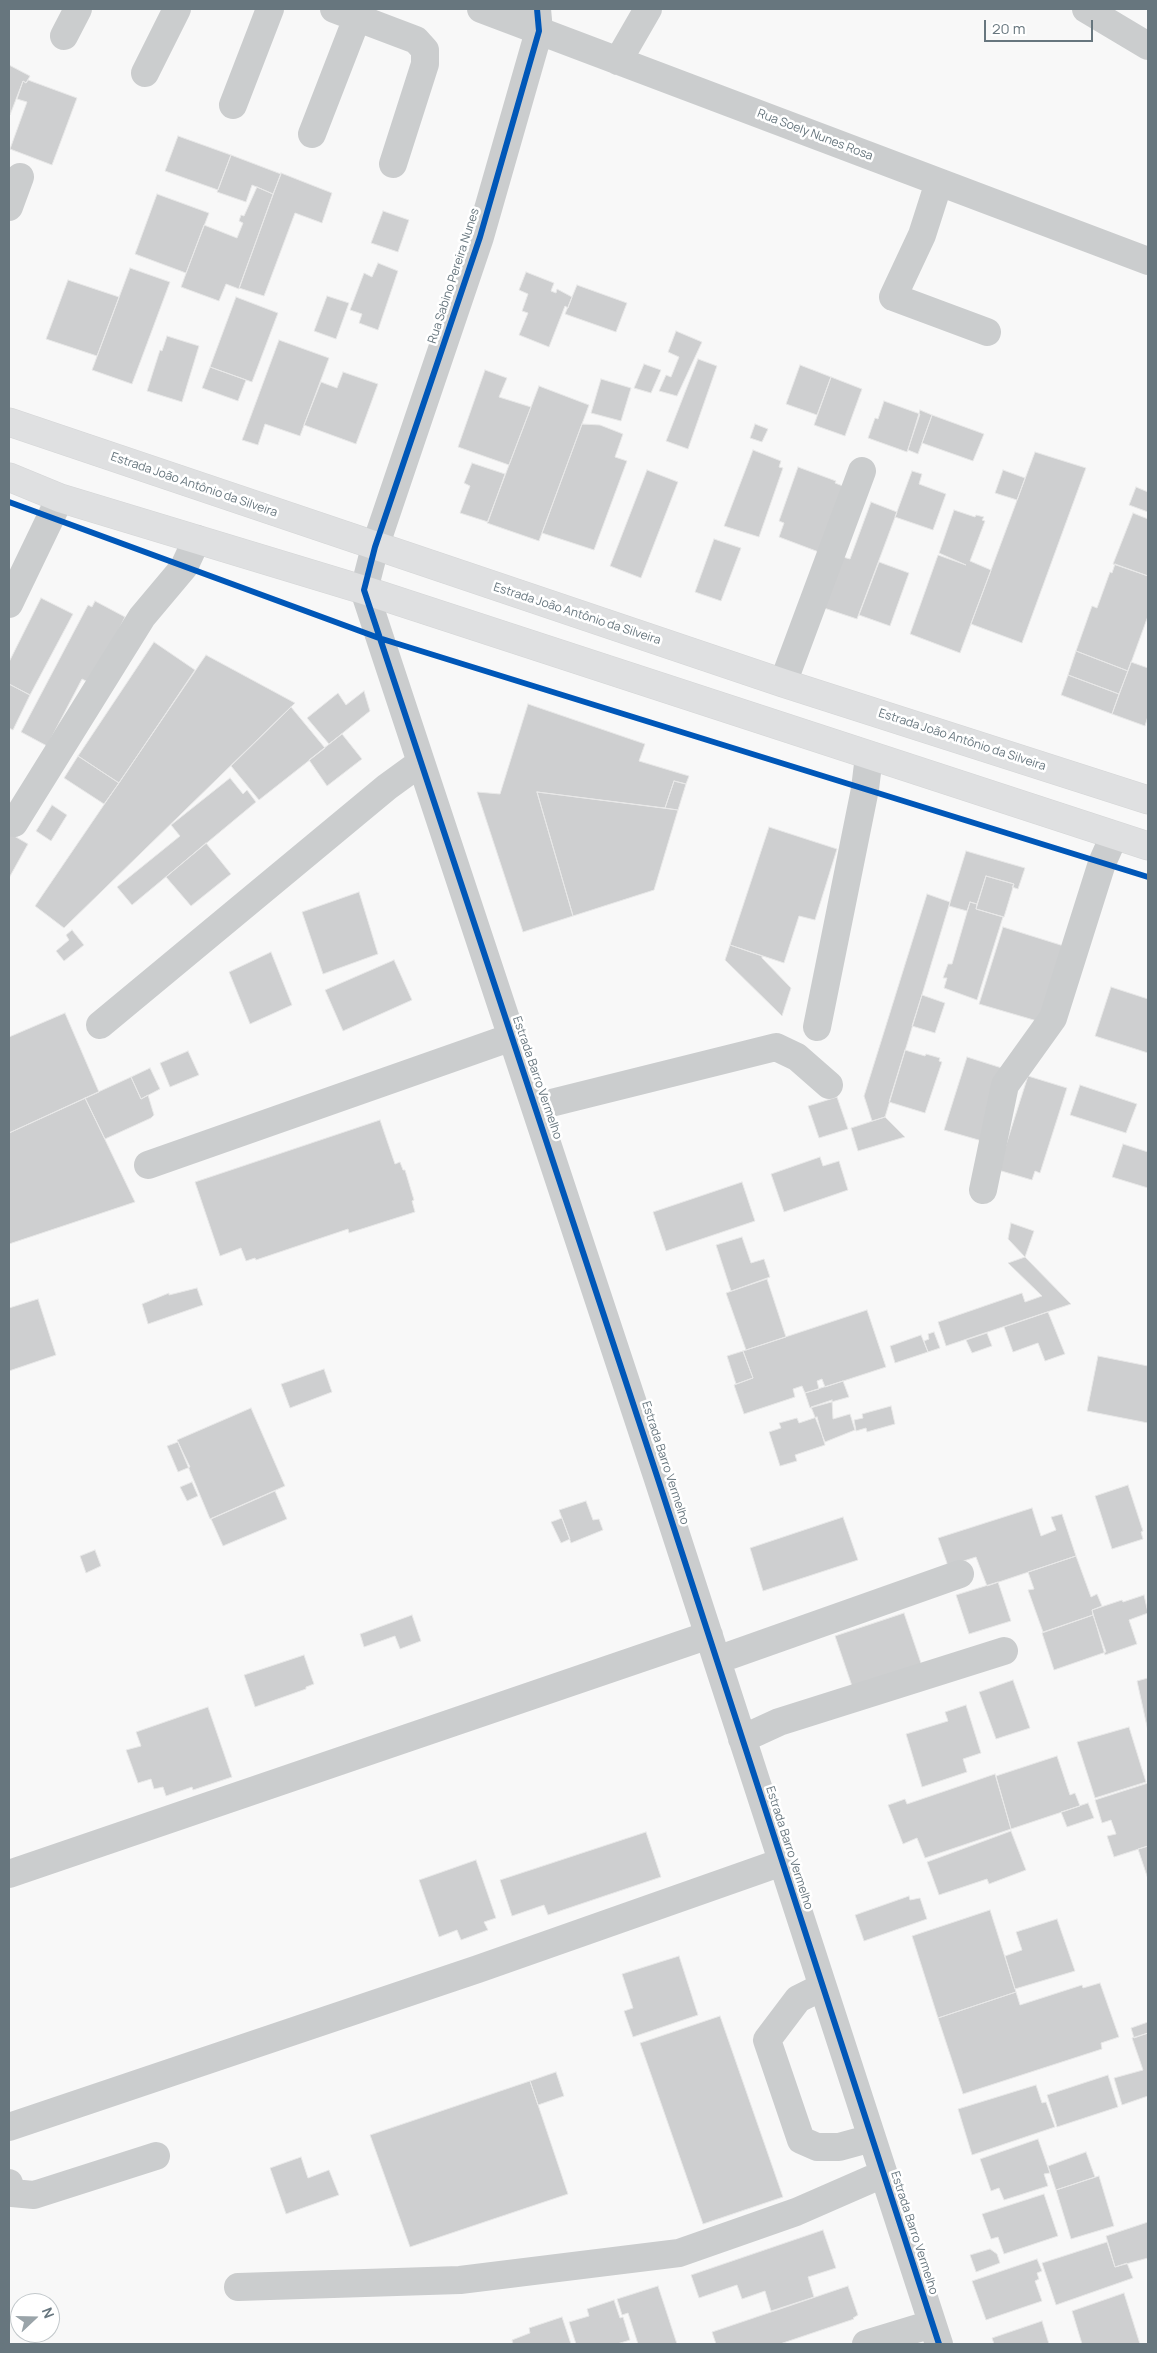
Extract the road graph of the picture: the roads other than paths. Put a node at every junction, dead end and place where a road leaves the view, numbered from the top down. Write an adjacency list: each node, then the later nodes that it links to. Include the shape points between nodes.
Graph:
1 (78, 9): 9 (street)
2 (177, 9): 12 (street)
3 (270, 9): 13 (street)
4 (481, 9): 8 (street, Rua Soely Nunes Rosa)
5 (648, 9): 11 (street)
6 (1086, 9): 10 (street)
7 (346, 13): 14 (street); 15 (street, via 416,40 425,50 425,64)
8 (538, 20): 11 (street, Rua Soely Nunes Rosa); 26 (street, Rua Sabino Pereira Nunes, via 480,237)
9 (64, 36)
10 (1148, 46)
11 (618, 61): 17 (street, Rua Soely Nunes Rosa)
12 (145, 73)
13 (233, 105)
14 (312, 134)
15 (393, 164)
16 (20, 177): 18 (street)
17 (939, 182): 19 (street, Rua Soely Nunes Rosa); 20 (street, via 922,235 893,297)
18 (9, 207)
19 (1148, 261)
20 (987, 332)
21 (9, 422): 26 (main road, Estrada João Antônio da Silveira)
22 (862, 471): 29 (street)
23 (9, 477): 24 (main road)
24 (60, 498): 25 (main road); 28 (street)
25 (197, 539): 27 (main road); 33 (street, via 184,566 142,618)
26 (375, 547): 27 (street, Rua Sabino Pereira Nunes); 29 (main road, Estrada João Antônio da Silveira)
27 (364, 590): 30 (main road); 31 (street, Estrada Barro Vermelho)
28 (9, 604)
29 (783, 683): 32 (main road, Estrada João Antônio da Silveira)
30 (869, 756): 34 (main road); 37 (street)
31 (420, 763): 36 (street); 38 (street, Estrada Barro Vermelho)
32 (1148, 800)
33 (14, 822)
34 (1114, 836): 35 (main road); 42 (street, via 1102,863 1053,1018 1005,1085)
35 (1148, 846)
36 (100, 1025)
37 (817, 1027)
38 (512, 1038): 40 (street, Estrada Barro Vermelho); 41 (street)
39 (829, 1085): 40 (street, via 797,1057 776,1047)
40 (535, 1107): 44 (street, Estrada Barro Vermelho)
41 (148, 1165)
42 (983, 1190)
43 (960, 1574): 44 (street)
44 (713, 1647): 46 (street, Estrada Barro Vermelho); 48 (street)
45 (1004, 1651): 46 (street, via 779,1722)
46 (742, 1739): 47 (street, Estrada Barro Vermelho)
47 (782, 1862): 49 (street, Estrada Barro Vermelho); 50 (street)
48 (9, 1874)
49 (822, 1987): 51 (street, Estrada Barro Vermelho); 51 (street, via 798,2000 768,2040 801,2140 816,2147 839,2147)
50 (9, 2128)
51 (872, 2138): 53 (street, Estrada Barro Vermelho)
52 (156, 2156): 54 (street, via 34,2195 12,2192)
53 (883, 2174): 55 (street, via 796,2212 679,2253 460,2280); 56 (street, Estrada Barro Vermelho)
54 (9, 2184)
55 (238, 2287)
56 (935, 2334): 57 (street)
57 (866, 2344)

